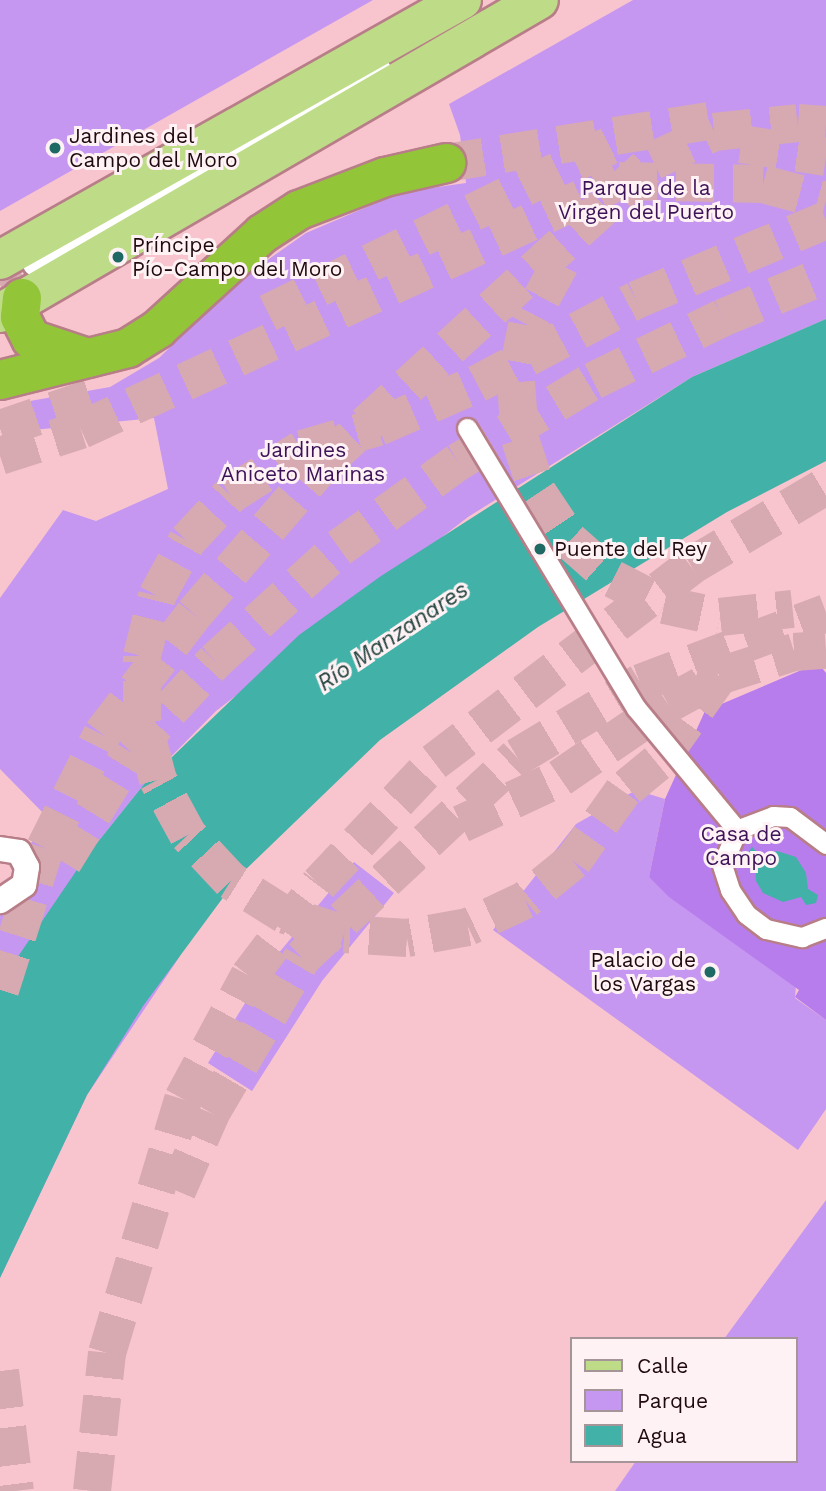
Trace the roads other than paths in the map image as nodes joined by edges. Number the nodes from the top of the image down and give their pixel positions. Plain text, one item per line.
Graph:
1 (462, 0) edge
2 (506, 0) edge
3 (539, 0) edge
4 (446, 163) tunnel mouth
5 (19, 278) edge
6 (93, 359) junction
7 (0, 380) edge
8 (467, 428) dead end
9 (737, 830) junction
10 (826, 844) edge
11 (0, 849) edge
12 (0, 901) edge
13 (826, 929) edge

1 - 5 main road
2 - 5 street
3 - 5 main road
4 - 6 highway
5 - 6 highway
6 - 7 highway
8 - 9 street
9 - 10 street
9 - 13 street
11 - 12 street

